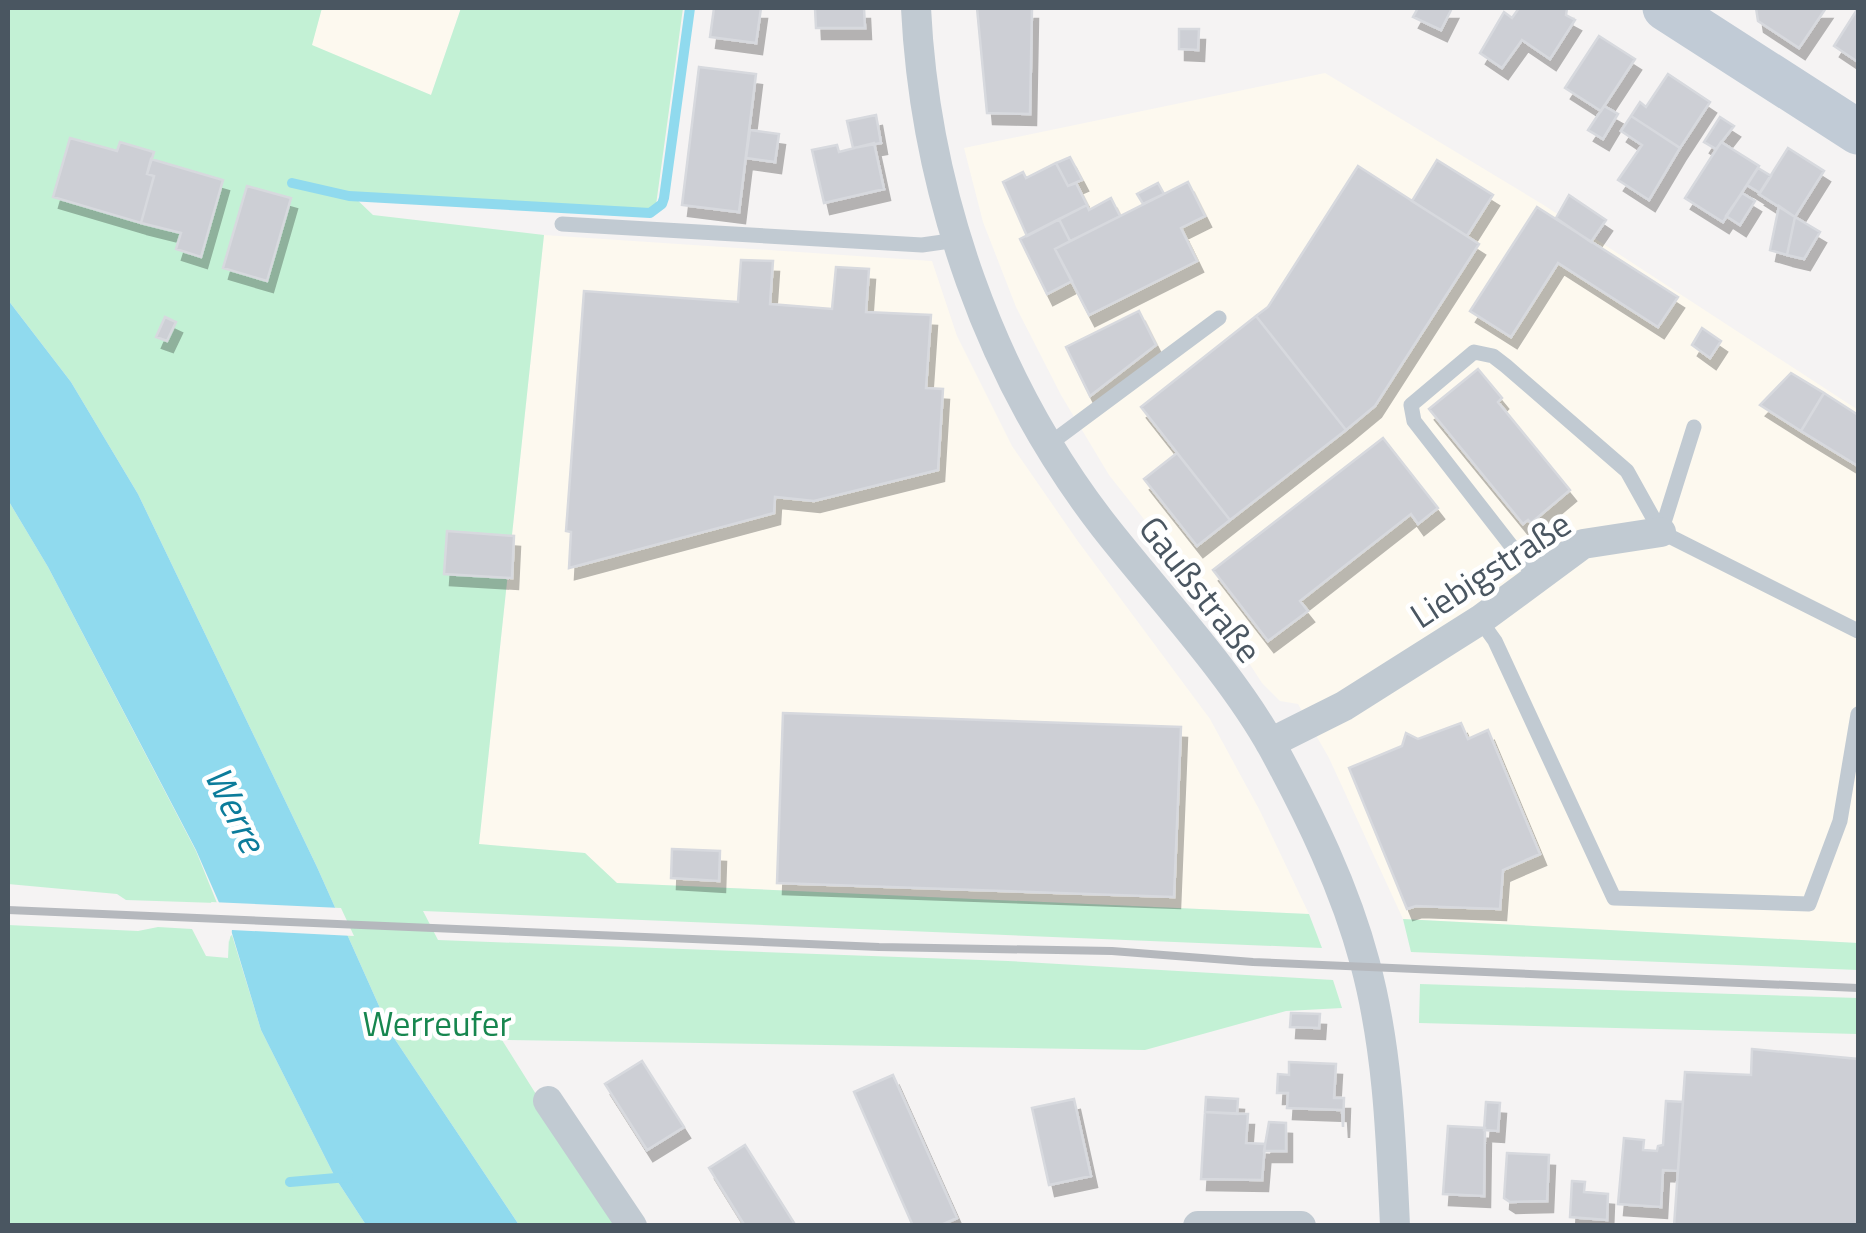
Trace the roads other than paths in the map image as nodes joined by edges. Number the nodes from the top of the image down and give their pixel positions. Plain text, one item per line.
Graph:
1 (916, 8) edge
2 (1665, 8) edge
3 (1712, 20) edge
4 (1858, 132) edge
5 (562, 224) dead end
6 (957, 240) junction
7 (1219, 318) dead end
8 (1694, 427) dead end
9 (1048, 445) junction
10 (1661, 532) junction
11 (1537, 578) junction
12 (1480, 620) junction
13 (1858, 631) edge
14 (1858, 714) edge
15 (1270, 743) junction
16 (548, 1100) dead end
17 (632, 1226) edge
18 (1198, 1226) edge
19 (1301, 1226) edge
20 (1396, 1226) edge

1 - 6 street, Gaußstraße
2 - 3 street
3 - 4 street
5 - 6 lane
6 - 9 street, Gaußstraße
7 - 9 lane
8 - 10 lane
9 - 15 street, Gaußstraße
10 - 11 street, Liebigstraße
10 - 11 lane
10 - 13 lane
11 - 12 street, Liebigstraße
12 - 14 lane
12 - 15 street, Liebigstraße
15 - 20 street, Gaußstraße
16 - 17 street
18 - 19 street

